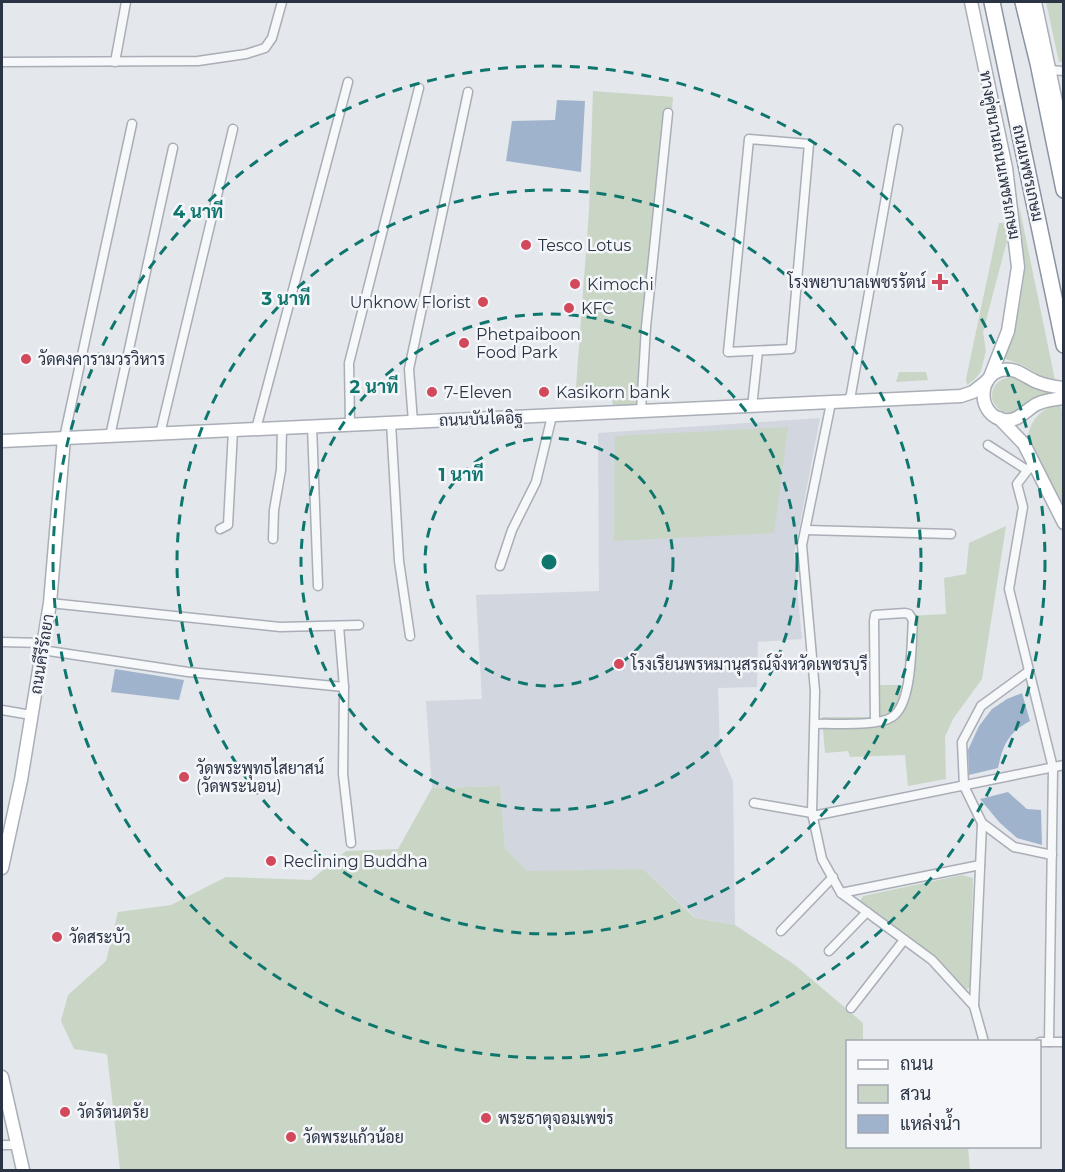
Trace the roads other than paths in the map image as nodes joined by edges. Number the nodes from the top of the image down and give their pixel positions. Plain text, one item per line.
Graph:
1 (126, 2) edge
2 (282, 2) edge
3 (971, 2) edge
4 (992, 2) edge
5 (1023, 2) edge
6 (1035, 2) edge
7 (2, 62) edge
8 (115, 62) junction
9 (1049, 70) junction
10 (1064, 71) edge
11 (348, 82) dead end
12 (419, 88) dead end
13 (468, 92) dead end
14 (1060, 109) edge
15 (668, 113) dead end
16 (132, 124) dead end
17 (233, 129) dead end
18 (898, 129) dead end
19 (1064, 140) edge
20 (173, 148) dead end
21 (1064, 190) edge
22 (1064, 345) edge
23 (758, 351) junction
24 (989, 379) junction
25 (1064, 388) edge
26 (961, 396) junction
27 (1064, 398) edge
28 (848, 402) junction
29 (831, 403) junction
30 (752, 406) junction
31 (987, 410) junction
32 (641, 411) junction
33 (552, 416) junction
34 (999, 418) junction
35 (413, 422) junction
36 (391, 423) junction
37 (350, 425) junction
38 (312, 426) junction
39 (282, 428) junction
40 (256, 429) junction
41 (233, 430) junction
42 (160, 434) junction
43 (110, 436) junction
44 (64, 438) junction
45 (2, 441) edge
46 (988, 446) dead end
47 (1030, 467) junction
48 (1064, 523) edge
49 (220, 529) dead end
50 (806, 530) junction
51 (951, 534) dead end
52 (273, 538) dead end
53 (500, 566) dead end
54 (318, 586) dead end
55 (50, 603) junction
56 (359, 625) dead end
57 (339, 626) junction
58 (410, 636) dead end
59 (2, 642) edge
60 (43, 647) junction
61 (1029, 671) junction
62 (344, 687) junction
63 (2, 710) edge
64 (32, 715) junction
65 (875, 722) junction
66 (815, 724) junction
67 (1064, 765) edge
68 (1053, 768) junction
69 (964, 786) junction
70 (754, 803) dead end
71 (812, 815) junction
72 (982, 823) junction
73 (351, 843) dead end
74 (1052, 855) junction
75 (980, 864) junction
76 (2, 868) edge
77 (833, 877) junction
78 (841, 893) junction
79 (867, 912) junction
80 (781, 931) dead end
81 (904, 940) junction
82 (829, 951) dead end
83 (974, 1006) junction
84 (851, 1008) dead end
85 (984, 1040) edge
86 (1044, 1042) edge
87 (1064, 1042) edge
88 (2, 1077) edge
89 (2, 1145) edge
90 (17, 1145) junction
91 (23, 1170) edge

1 - 8 street
2 - 8 street
3 - 24 main road, ทางคู่ขนานถนนเพชรเกษม
4 - 22 highway, ถนนเพชรเกษม
5 - 21 highway, ถนนเพชรเกษม
6 - 9 main road
7 - 8 street
9 - 10 street
9 - 14 main road
11 - 40 street
12 - 37 street
13 - 35 street
14 - 19 main road
15 - 32 street
16 - 44 street
17 - 42 street
18 - 28 street
20 - 43 street
23 - 23 street
23 - 30 street
24 - 25 main road
24 - 26 main road, ถนนบันไดอิฐ
24 - 31 main road
26 - 28 main road, ถนนบันไดอิฐ
26 - 31 main road
27 - 34 main road
28 - 29 main road, ถนนบันไดอิฐ
29 - 30 main road, ถนนบันไดอิฐ
29 - 50 street
30 - 32 main road, ถนนบันไดอิฐ
31 - 34 main road
32 - 33 main road, ถนนบันไดอิฐ
33 - 35 main road, ถนนบันไดอิฐ
33 - 53 street
34 - 47 main road
35 - 36 main road, ถนนบันไดอิฐ
36 - 37 main road, ถนนบันไดอิฐ
36 - 58 street
37 - 38 main road, ถนนบันไดอิฐ
38 - 39 main road, ถนนบันไดอิฐ
38 - 54 street
39 - 40 main road, ถนนบันไดอิฐ
39 - 52 street
40 - 41 main road, ถนนบันไดอิฐ
41 - 42 main road, ถนนบันไดอิฐ
41 - 49 street
42 - 43 main road, ถนนบันไดอิฐ
43 - 44 main road, ถนนบันไดอิฐ
44 - 45 main road, ถนนบันไดอิฐ
44 - 55 main road, ถนนคีรีรัถยา
46 - 47 street
47 - 48 main road
47 - 61 street
50 - 51 street
50 - 66 street
55 - 57 street
55 - 60 main road, ถนนคีรีรัถยา
56 - 57 street
57 - 62 street
59 - 60 street
60 - 62 street
60 - 64 main road, ถนนคีรีรัถยา
61 - 68 street
61 - 69 street
62 - 73 street
63 - 64 street
64 - 76 main road, ถนนคีรีรัถยา
65 - 65 street
65 - 66 street
66 - 71 street
67 - 68 street
68 - 69 street
68 - 74 street
69 - 71 street
69 - 72 street
70 - 71 street
71 - 77 street
72 - 74 street
72 - 75 street
74 - 86 street
75 - 78 street
75 - 83 street
77 - 78 street
77 - 80 street
78 - 79 street
79 - 81 street
79 - 82 street
81 - 83 street
81 - 84 street
83 - 85 street
86 - 87 street
88 - 90 main road
89 - 90 street
90 - 91 main road

